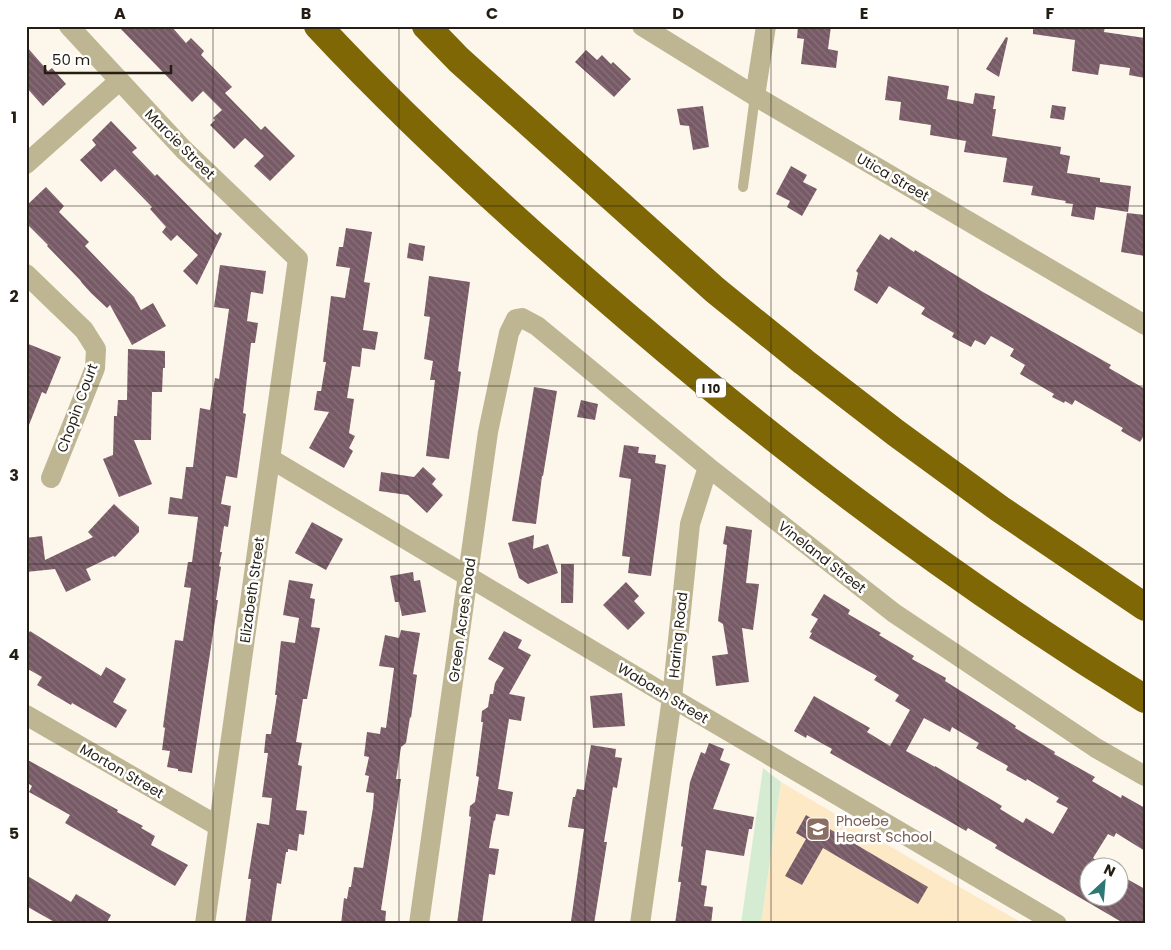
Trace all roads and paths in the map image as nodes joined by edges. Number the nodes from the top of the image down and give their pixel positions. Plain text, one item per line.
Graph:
1 (69, 26) edge
2 (318, 26) edge
3 (426, 26) edge
4 (642, 26) edge
5 (766, 26) edge
6 (119, 81) junction
7 (755, 96) junction
8 (26, 164) edge
9 (743, 186) dead end
10 (296, 257) joint
11 (26, 274) edge
12 (516, 319) joint
13 (1145, 325) edge
14 (271, 459) junction
15 (708, 467) junction
16 (51, 478) dead end
17 (468, 578) junction
18 (1145, 608) edge
19 (672, 698) junction
20 (1145, 699) edge
21 (26, 716) edge
22 (1145, 776) edge
23 (218, 826) junction
24 (204, 924) edge
25 (419, 924) edge
26 (640, 924) edge
27 (1057, 924) edge

1 - 6 street, Marcie Street
2 - 20 highway, I 10
3 - 18 highway
4 - 7 street, Utica Street
5 - 7 street
6 - 8 street
6 - 10 street, Marcie Street
7 - 9 lane
7 - 13 street, Utica Street
10 - 14 street, Elizabeth Street
11 - 16 street, Chopin Court
12 - 15 street, Vineland Street
12 - 17 street, Green Acres Road
14 - 17 street, Wabash Street
14 - 23 street, Elizabeth Street
15 - 19 street, Haring Road
15 - 22 street, Vineland Street
17 - 19 street, Wabash Street
17 - 25 street, Green Acres Road
19 - 26 street, Haring Road
19 - 27 street, Wabash Street
21 - 23 street, Morton Street
23 - 24 street, Elizabeth Street

